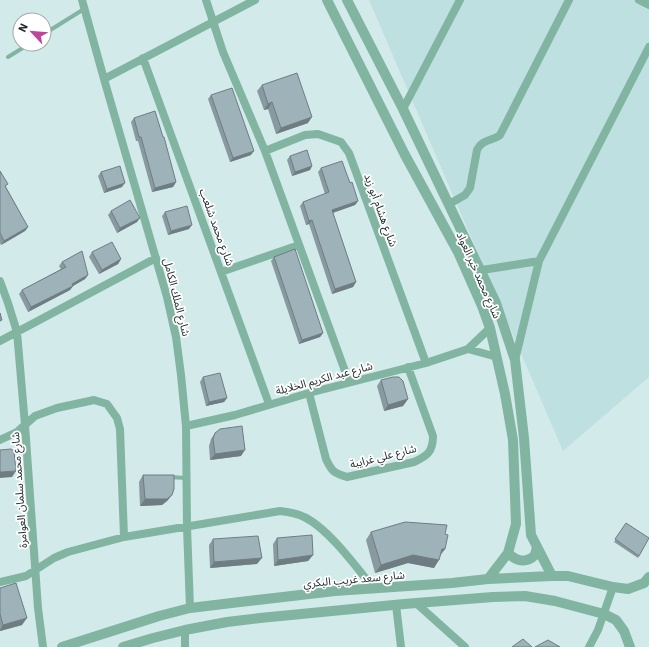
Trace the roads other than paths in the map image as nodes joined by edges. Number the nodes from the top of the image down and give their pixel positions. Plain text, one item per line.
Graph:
1 (82, 0) edge
2 (206, 0) edge
3 (255, 0) edge
4 (328, 0) edge
5 (347, 0) edge
6 (460, 0) edge
7 (569, 0) edge
8 (639, 0) edge
9 (649, 4) edge
10 (85, 9) junction
11 (213, 21) junction
12 (52, 29) edge
13 (649, 47) edge
14 (16, 52) edge
15 (8, 57) dead end
16 (143, 58) junction
17 (104, 79) junction
18 (403, 109) junction
19 (265, 151) junction
20 (449, 204) junction
21 (300, 245) junction
22 (156, 258) junction
23 (539, 261) junction
24 (482, 270) junction
25 (221, 272) junction
26 (0, 281) edge
27 (490, 328) junction
28 (17, 332) junction
29 (0, 341) edge
30 (468, 349) junction
31 (497, 357) junction
32 (515, 360) junction
33 (426, 363) junction
34 (408, 367) junction
35 (349, 382) junction
36 (309, 393) junction
37 (269, 404) junction
38 (25, 425) junction
39 (186, 426) junction
40 (0, 440) edge
41 (166, 477) edge
42 (186, 478) junction
43 (187, 527) junction
44 (124, 537) junction
45 (537, 547) junction
46 (508, 553) junction
47 (35, 570) junction
48 (552, 576) junction
49 (649, 576) edge
50 (488, 579) junction
51 (0, 582) edge
52 (613, 587) junction
53 (374, 589) junction
54 (416, 603) junction
55 (396, 604) junction
56 (190, 608) junction
57 (604, 614) junction
58 (185, 630) junction
59 (43, 647) edge
60 (62, 647) edge
61 (123, 647) edge
62 (185, 647) edge
63 (401, 647) edge
64 (465, 647) edge
65 (589, 647) edge
66 (630, 647) edge

1 - 10 street, شارع الملك الكامل
2 - 11 street
3 - 11 street
4 - 27 street, شارع محمد خير العواد
5 - 18 street, شارع محمد خير العواد
6 - 18 street
7 - 20 street
8 - 9 street
10 - 12 lane
10 - 17 street, شارع الملك الكامل
11 - 16 street
11 - 19 street
13 - 23 street
14 - 15 lane
16 - 17 street
16 - 25 street, شارع محمد شلعب
17 - 22 street, شارع الملك الكامل
18 - 20 street, شارع محمد خير العواد
19 - 21 street
19 - 33 street, شارع هشام أبو زيد
20 - 24 street, شارع محمد خير العواد
21 - 25 street
21 - 35 street
22 - 28 street
22 - 39 street, شارع الملك الكامل
23 - 24 street
23 - 32 street
24 - 32 street, شارع محمد خير العواد
25 - 37 street, شارع محمد شلعب
26 - 28 street, شارع محمد سلمان العوامرة
27 - 30 street, شارع عبد الكريم الخلايلة
27 - 31 street, شارع محمد خير العواد
28 - 29 street
28 - 38 street, شارع محمد سلمان العوامرة
30 - 31 street
30 - 33 street, شارع عبد الكريم الخلايلة
31 - 46 street, شارع محمد خير العواد
32 - 45 street, شارع محمد خير العواد
33 - 34 street, شارع عبد الكريم الخلايلة
34 - 35 street, شارع عبد الكريم الخلايلة
34 - 36 street, شارع علي غرايبة
35 - 36 street, شارع عبد الكريم الخلايلة
36 - 37 street, شارع عبد الكريم الخلايلة
37 - 39 street, شارع عبد الكريم الخلايلة
38 - 40 street
38 - 44 street
38 - 47 street, شارع محمد سلمان العوامرة
39 - 42 street, شارع الملك الكامل
41 - 42 lane
42 - 43 street, شارع الملك الكامل
43 - 44 street
43 - 53 street
43 - 56 street, شارع الملك الكامل
44 - 47 street
45 - 46 street
45 - 48 street, شارع محمد خير العواد
46 - 50 street, شارع محمد خير العواد
47 - 51 street
47 - 59 street, شارع محمد سلمان العوامرة
48 - 50 street, شارع سعد غريب البكري
48 - 52 street, شارع سعد غريب البكري
49 - 52 street, شارع سعد غريب البكري
50 - 53 street, شارع سعد غريب البكري
52 - 57 street
53 - 56 street, شارع سعد غريب البكري
54 - 55 street
54 - 57 street
54 - 64 street
55 - 58 street
55 - 63 street
56 - 60 street, شارع سعد غريب البكري
57 - 65 street
57 - 66 street
58 - 61 street
58 - 62 street

